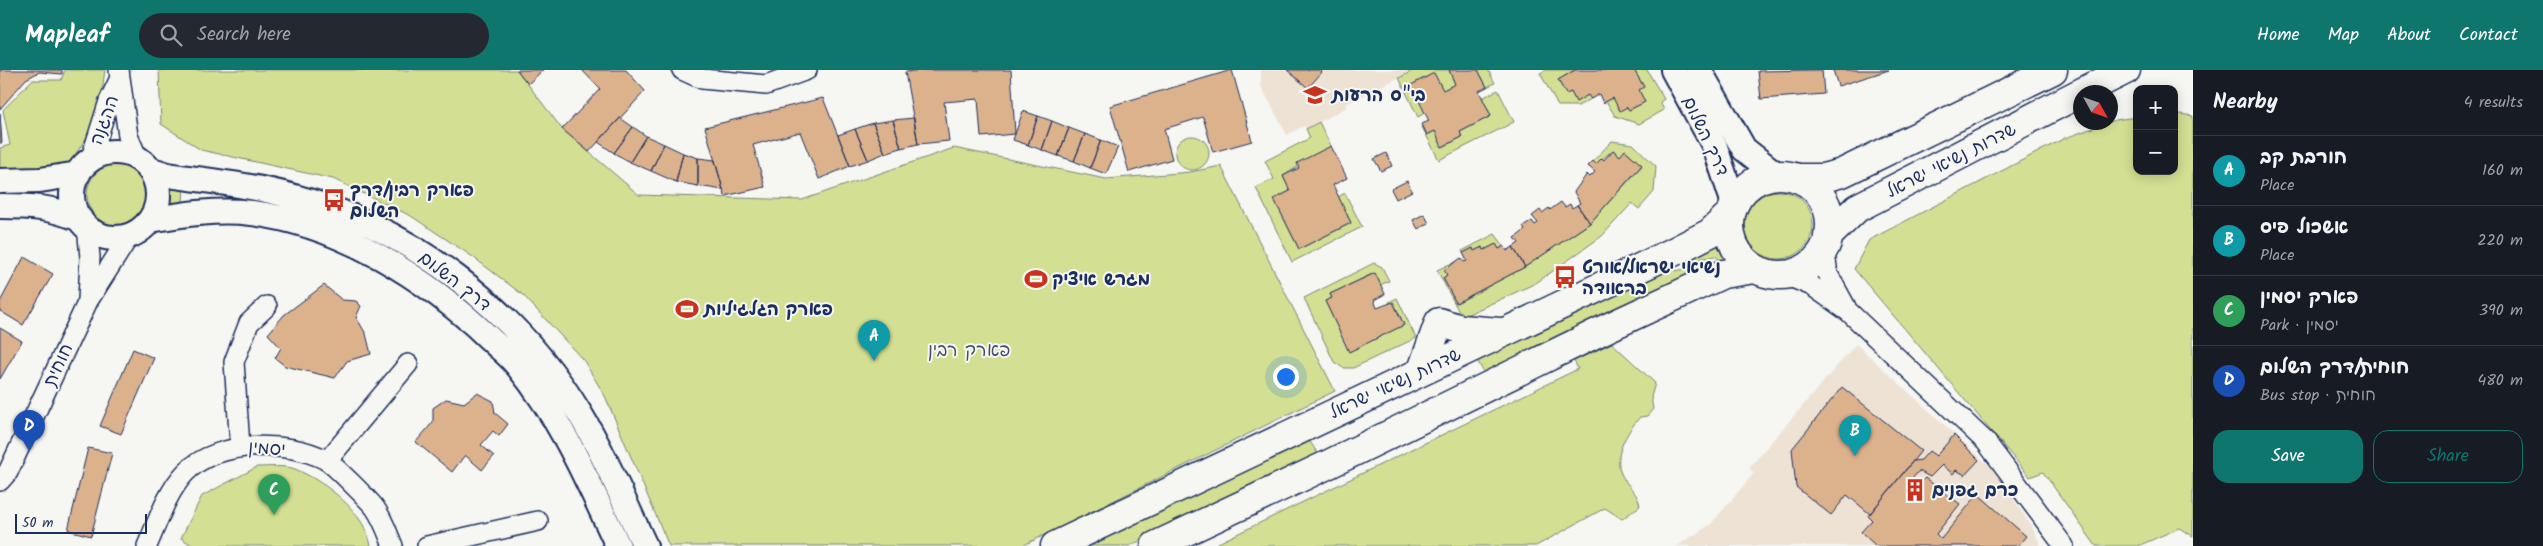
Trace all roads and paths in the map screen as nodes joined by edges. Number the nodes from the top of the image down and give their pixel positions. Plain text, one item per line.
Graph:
1 (682, 70) edge
2 (807, 70) edge
3 (1673, 70) edge
4 (1699, 70) edge
5 (2053, 70) edge
6 (2126, 70) edge
7 (119, 75) edge
8 (2097, 85) edge
9 (2073, 97) edge
10 (144, 164) junction
11 (84, 167) junction
12 (1788, 177) junction
13 (0, 181) edge
14 (0, 206) edge
15 (1733, 209) junction
16 (150, 220) junction
17 (83, 223) junction
18 (130, 235) junction
19 (1826, 242) junction
20 (1755, 268) junction
21 (1785, 275) junction
22 (88, 301) junction
23 (267, 306) dead end
24 (1849, 312) junction
25 (1504, 332) junction
26 (408, 364) dead end
27 (1422, 370) junction
28 (240, 446) junction
29 (327, 461) junction
30 (0, 481) edge
31 (538, 521) dead end
32 (147, 546) edge
33 (393, 546) edge
34 (427, 546) edge
35 (618, 546) edge
36 (646, 546) edge
37 (1055, 546) edge
38 (1155, 546) edge
39 (2064, 546) edge

1 - 2 street
3 - 15 street, דרך השלום
4 - 12 street, דרך השלום
5 - 12 main road, שדרות נשיאי ישראל
6 - 8 main road, שדרות נשיאי ישראל
7 - 10 street, ההגנה
7 - 11 street, ההגנה
9 - 19 main road, שדרות נשיאי ישראל
10 - 11 street
10 - 16 street
10 - 36 street, דרך השלום
11 - 13 street
11 - 17 street
12 - 15 main road
12 - 19 main road
14 - 17 street
15 - 20 main road
15 - 25 main road, שדרות נשיאי ישראל
16 - 18 street
16 - 35 street, דרך השלום
17 - 18 street
17 - 22 street, חוחית
18 - 22 street, חוחית
19 - 21 main road
19 - 24 street
20 - 21 main road
20 - 38 main road
21 - 24 street
22 - 30 street, חוחית
23 - 28 street
24 - 39 street
25 - 27 main road, שדרות נשיאי ישראל
25 - 27 main road
26 - 29 street
27 - 37 main road, שדרות נשיאי ישראל
28 - 29 street, יסמין
28 - 32 street, יסמין
29 - 33 street, יסמין
31 - 34 street

